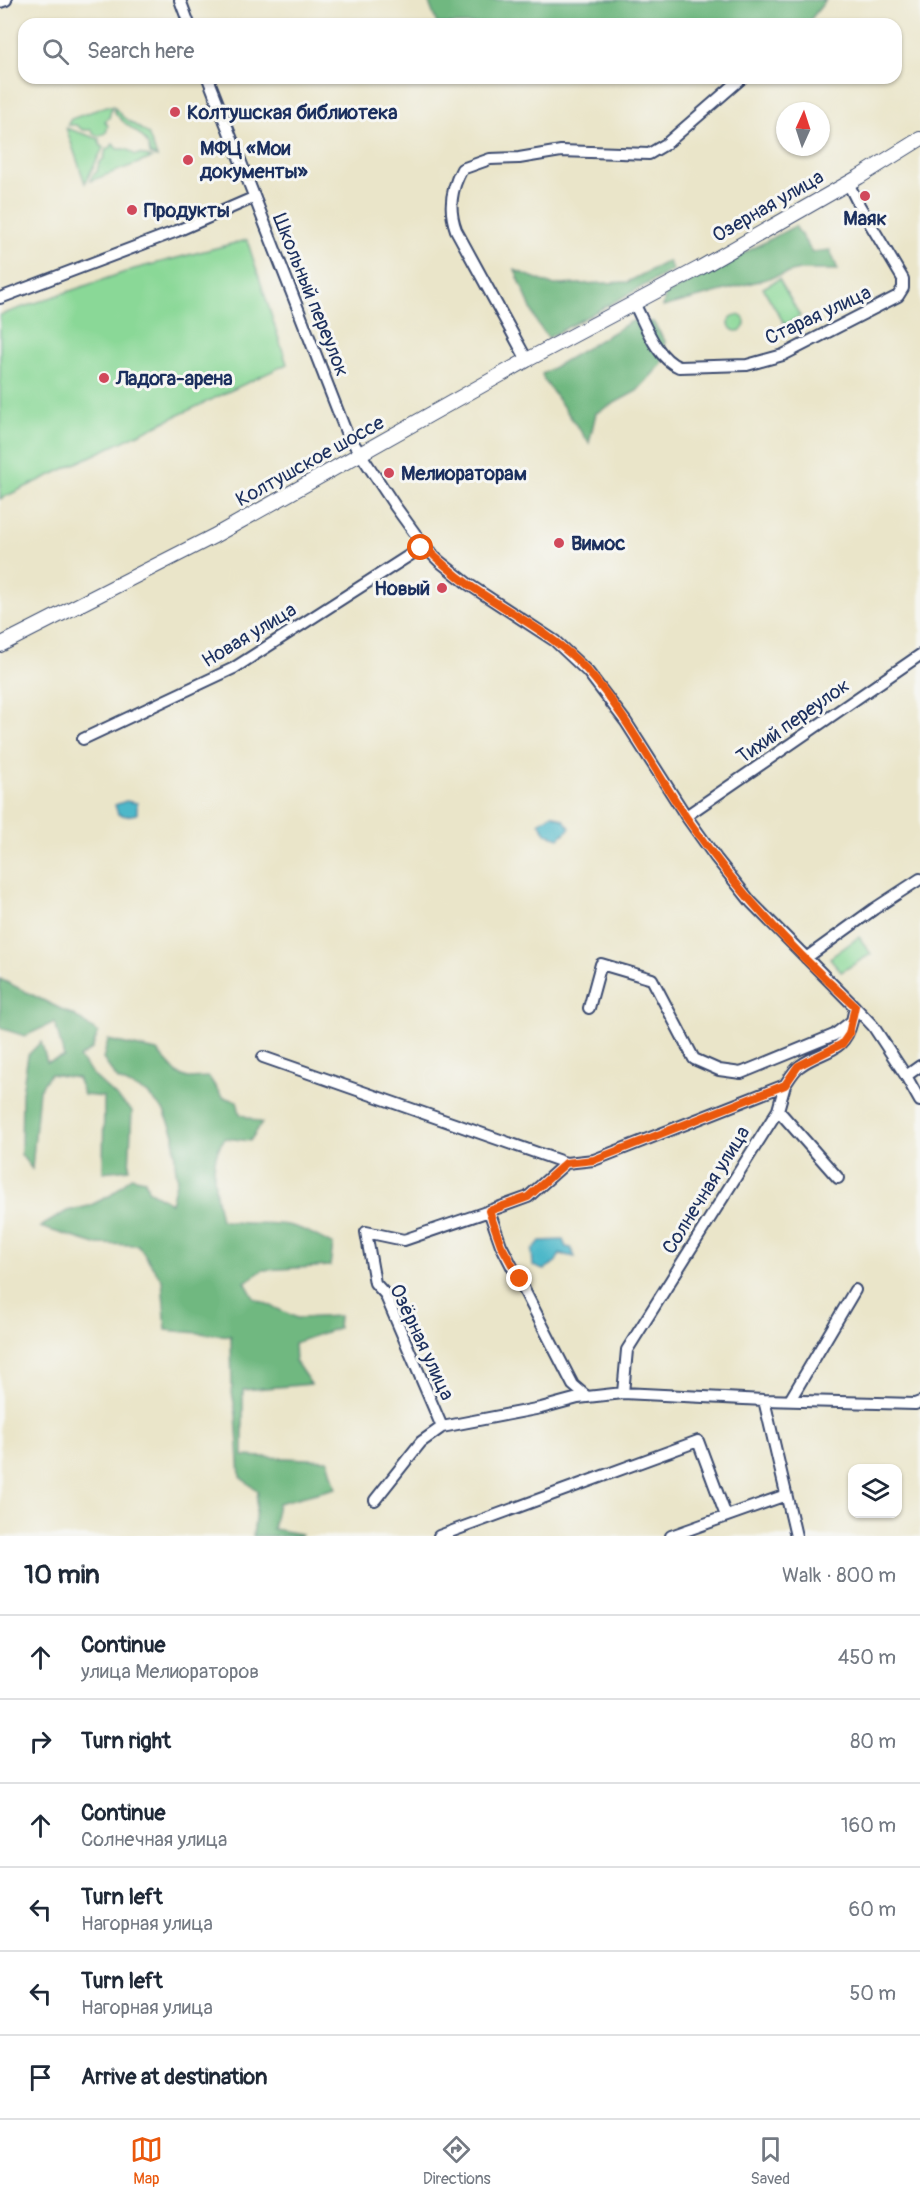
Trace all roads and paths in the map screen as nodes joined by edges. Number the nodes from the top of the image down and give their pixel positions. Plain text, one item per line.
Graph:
1 (6, 0) edge
2 (180, 0) edge
3 (0, 2) edge
4 (187, 18) edge
5 (210, 84) edge
6 (735, 84) edge
7 (920, 139) edge
8 (848, 183) junction
9 (254, 198) junction
10 (0, 298) edge
11 (634, 303) junction
12 (527, 360) junction
13 (360, 454) junction
14 (424, 546) junction
15 (0, 645) edge
16 (920, 655) edge
17 (83, 739) dead end
18 (686, 816) junction
19 (920, 879) edge
20 (806, 958) junction
21 (855, 1006) junction
22 (590, 1008) dead end
23 (852, 1021) junction
24 (263, 1057) dead end
25 (920, 1066) edge
26 (906, 1076) junction
27 (785, 1085) junction
28 (920, 1101) edge
29 (778, 1110) junction
30 (566, 1163) junction
31 (838, 1178) dead end
32 (489, 1211) junction
33 (855, 1290) dead end
34 (623, 1393) junction
35 (587, 1397) junction
36 (764, 1400) junction
37 (790, 1400) junction
38 (920, 1402) edge
39 (442, 1427) junction
40 (786, 1495) junction
41 (375, 1500) dead end
42 (726, 1516) junction
43 (439, 1536) edge
44 (671, 1536) edge
45 (796, 1536) edge

1 - 3 street
2 - 4 street
5 - 9 street, Школьный переулок
6 - 12 street
7 - 8 main road, Озерная улица
8 - 11 main road, Озерная улица
8 - 11 street, Старая улица
9 - 10 street
9 - 13 street, Школьный переулок
11 - 12 main road, Колтушское шоссе
12 - 13 main road, Колтушское шоссе
13 - 14 street, Школьный переулок
13 - 15 main road, Колтушское шоссе
14 - 17 street, Новая улица
14 - 18 street, Школьный переулок
16 - 18 street, Тихий переулок
18 - 20 street, Школьный переулок
19 - 20 street
20 - 21 street, Школьный переулок
21 - 23 street
21 - 26 street, Школьный переулок
22 - 23 street
23 - 27 street
24 - 30 street
25 - 26 street
26 - 28 street, Школьный переулок
27 - 29 street, Солнечная улица
27 - 30 street, Солнечная улица
29 - 31 street
29 - 34 street, Солнечная улица
30 - 32 street
32 - 35 street
32 - 39 street, Озёрная улица
33 - 37 street
34 - 35 street, Озёрная улица
34 - 36 street, Озёрная улица
35 - 39 street, Озёрная улица
36 - 37 street, Озёрная улица
36 - 40 street
37 - 38 street, Озёрная улица
39 - 41 street
40 - 42 street
40 - 45 street
42 - 43 street
42 - 44 street

